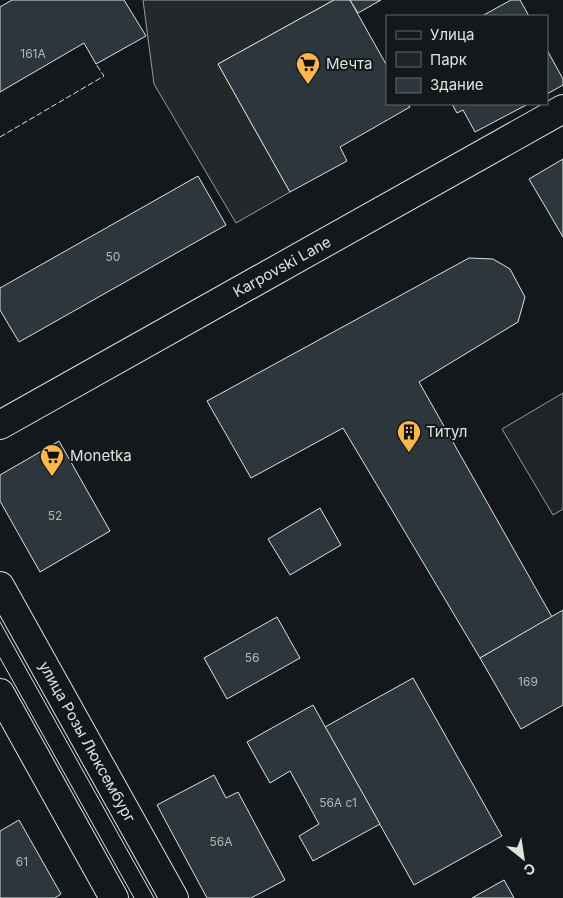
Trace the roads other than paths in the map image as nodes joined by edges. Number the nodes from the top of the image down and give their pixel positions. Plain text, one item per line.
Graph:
1 (563, 109) edge
2 (0, 425) edge
3 (0, 586) edge
4 (0, 693) edge
5 (114, 898) edge
6 (174, 898) edge

1 - 2 street, Karpovski Lane
3 - 6 street, улица Розы Люксембург
4 - 5 street

